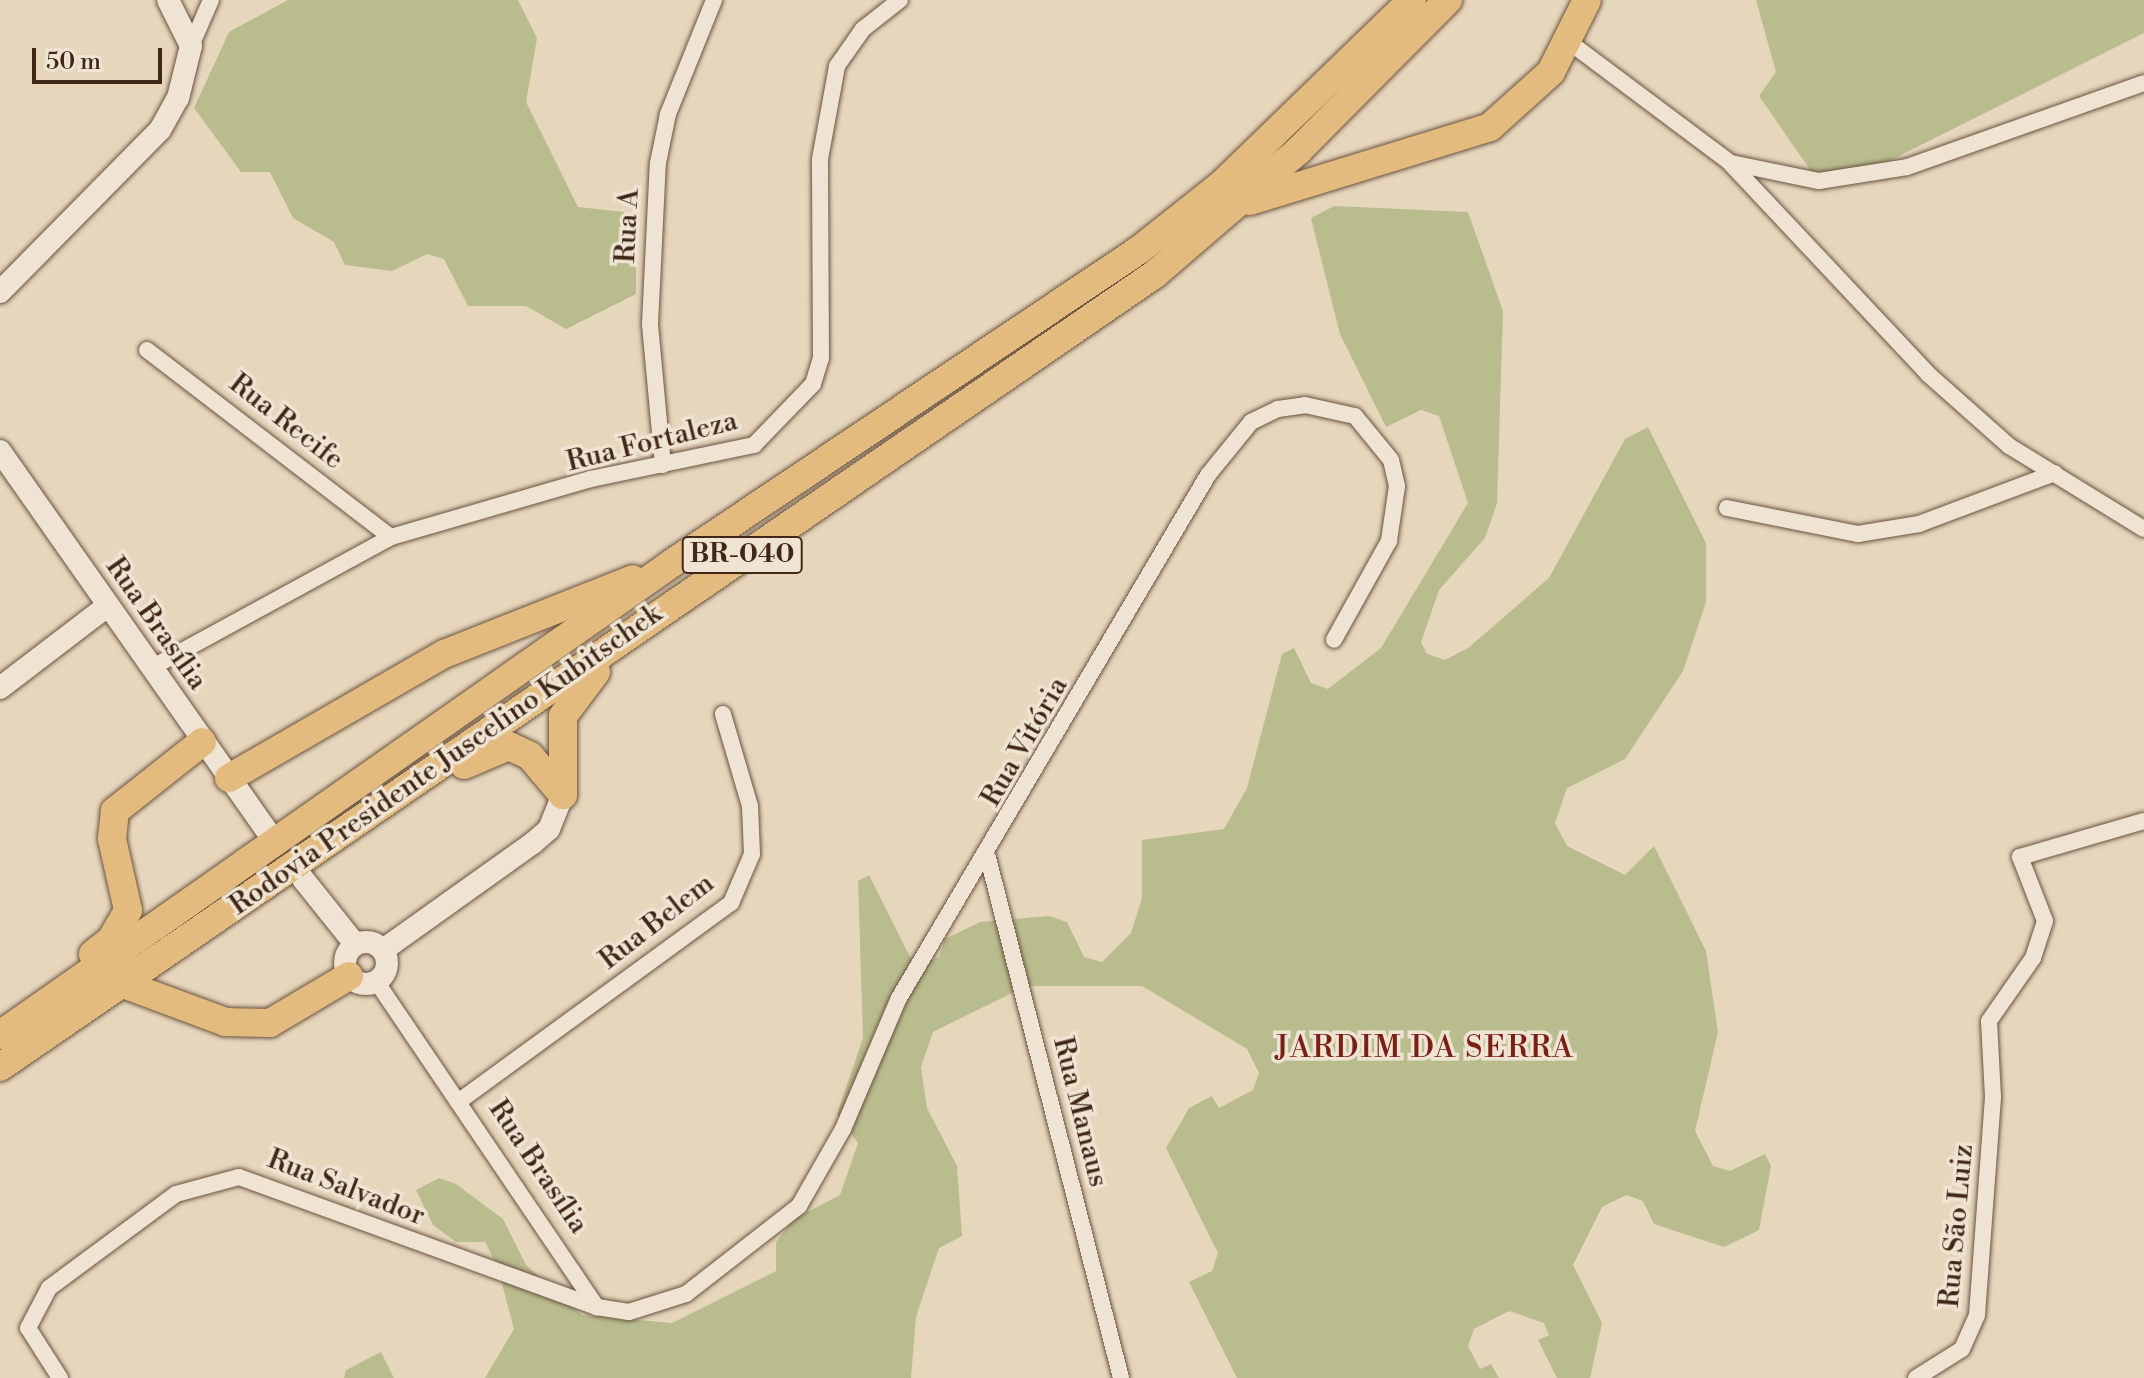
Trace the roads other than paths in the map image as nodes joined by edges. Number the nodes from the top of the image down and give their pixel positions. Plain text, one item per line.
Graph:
1 (168, 0) edge
2 (211, 0) edge
3 (714, 0) edge
4 (900, 0) edge
5 (1412, 0) edge
6 (1448, 0) edge
7 (1587, 0) edge
8 (1569, 42) junction
9 (191, 46) junction
10 (2144, 83) edge
11 (1731, 163) junction
12 (1238, 205) junction
13 (0, 292) edge
14 (147, 350) dead end
15 (0, 451) edge
16 (663, 465) junction
17 (2055, 473) junction
18 (1727, 508) dead end
19 (2144, 529) edge
20 (391, 537) junction
21 (671, 564) junction
22 (695, 587) junction
23 (106, 607) junction
24 (1334, 640) dead end
25 (151, 668) junction
26 (0, 688) edge
27 (723, 714) dead end
28 (202, 742) junction
29 (229, 778) junction
30 (563, 795) junction
31 (2144, 821) edge
32 (266, 830) dead end
33 (314, 853) junction
34 (988, 858) junction
35 (303, 879) dead end
36 (355, 944) junction
37 (383, 950) junction
38 (362, 979) junction
39 (123, 984) junction
40 (44, 1005) junction
41 (0, 1035) edge
42 (0, 1067) edge
43 (458, 1102) junction
44 (597, 1307) junction
45 (60, 1378) edge
46 (1121, 1378) edge
47 (1916, 1378) edge

1 - 9 street
2 - 9 street
3 - 16 street, Rua A
4 - 16 street, Rua Fortaleza
5 - 21 highway, Rodovia Presidente Juscelino Kubitschek / BR-040
6 - 12 highway, Rodovia Presidente Juscelino Kubitschek / BR-040
7 - 8 highway
8 - 11 street
8 - 12 highway
9 - 13 street
10 - 11 street
11 - 17 street
12 - 22 highway, Rodovia Presidente Juscelino Kubitschek / BR-040
14 - 20 street, Rua Recife
15 - 23 street, Rua Brasília
16 - 20 street, Rua Fortaleza
17 - 18 street
17 - 19 street
20 - 25 street, Rua Fortaleza
21 - 29 highway
21 - 40 highway, Rodovia Presidente Juscelino Kubitschek / BR-040
22 - 30 highway
22 - 33 highway, Rodovia Presidente Juscelino Kubitschek / BR-040
23 - 25 street, Rua Brasília
23 - 26 street
24 - 34 street, Rua Vitória
25 - 28 street, Rua Brasília
27 - 43 street, Rua Belem
28 - 29 street, Rua Brasília
28 - 40 highway
29 - 32 street, Rua Brasília
30 - 33 highway
30 - 37 street
31 - 47 street, Rua São Luiz
33 - 39 highway, Rodovia Presidente Juscelino Kubitschek / BR-040
34 - 44 street, Rua Vitória
34 - 46 street, Rua Manaus
35 - 36 street
36 - 37 street
36 - 38 street
37 - 38 street
38 - 39 highway
38 - 43 street, Rua Brasília
39 - 42 highway, Rodovia Presidente Juscelino Kubitschek / BR-040
40 - 41 highway, Rodovia Presidente Juscelino Kubitschek / BR-040
43 - 44 street, Rua Brasília
44 - 45 street, Rua Salvador

